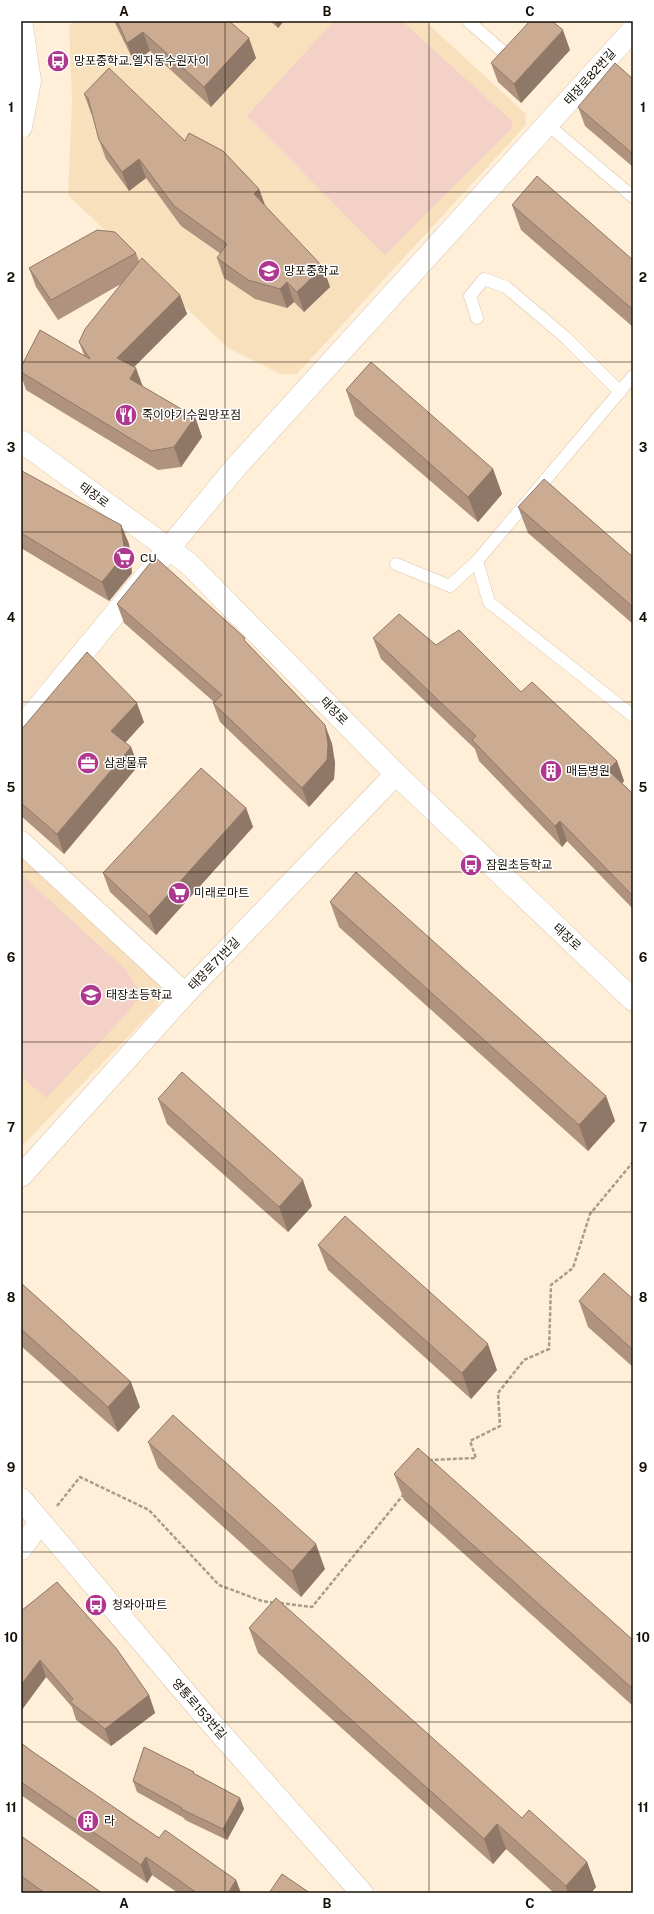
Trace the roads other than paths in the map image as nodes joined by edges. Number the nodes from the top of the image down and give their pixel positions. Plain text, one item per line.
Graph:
1 (22, 21) edge
2 (468, 21) edge
3 (633, 30) edge
4 (509, 57) edge
5 (547, 124) junction
6 (21, 127) edge
7 (633, 197) edge
8 (477, 318) dead end
9 (632, 379) edge
10 (620, 392) junction
11 (21, 441) edge
12 (168, 550) junction
13 (477, 561) junction
14 (396, 564) dead end
15 (633, 716) edge
16 (21, 728) edge
17 (396, 774) junction
18 (21, 842) edge
19 (185, 994) junction
20 (633, 1000) edge
21 (21, 1176) edge
22 (21, 1499) edge
23 (48, 1514) junction
24 (21, 1549) edge
25 (362, 1893) edge

1 - 6 street
2 - 4 lane
3 - 5 street, 태장로82번길
5 - 7 lane
5 - 12 street, 태장로82번길
8 - 10 lane
9 - 10 lane
10 - 13 lane
11 - 12 street, 태장로
12 - 16 street, 태장로82번길
12 - 17 street, 태장로
13 - 14 lane
13 - 15 lane
17 - 19 street, 태장로71번길
17 - 20 street, 태장로
18 - 19 street
19 - 21 street, 태장로71번길
22 - 23 street, 영통로153번길
23 - 24 street
23 - 25 street, 영통로153번길

